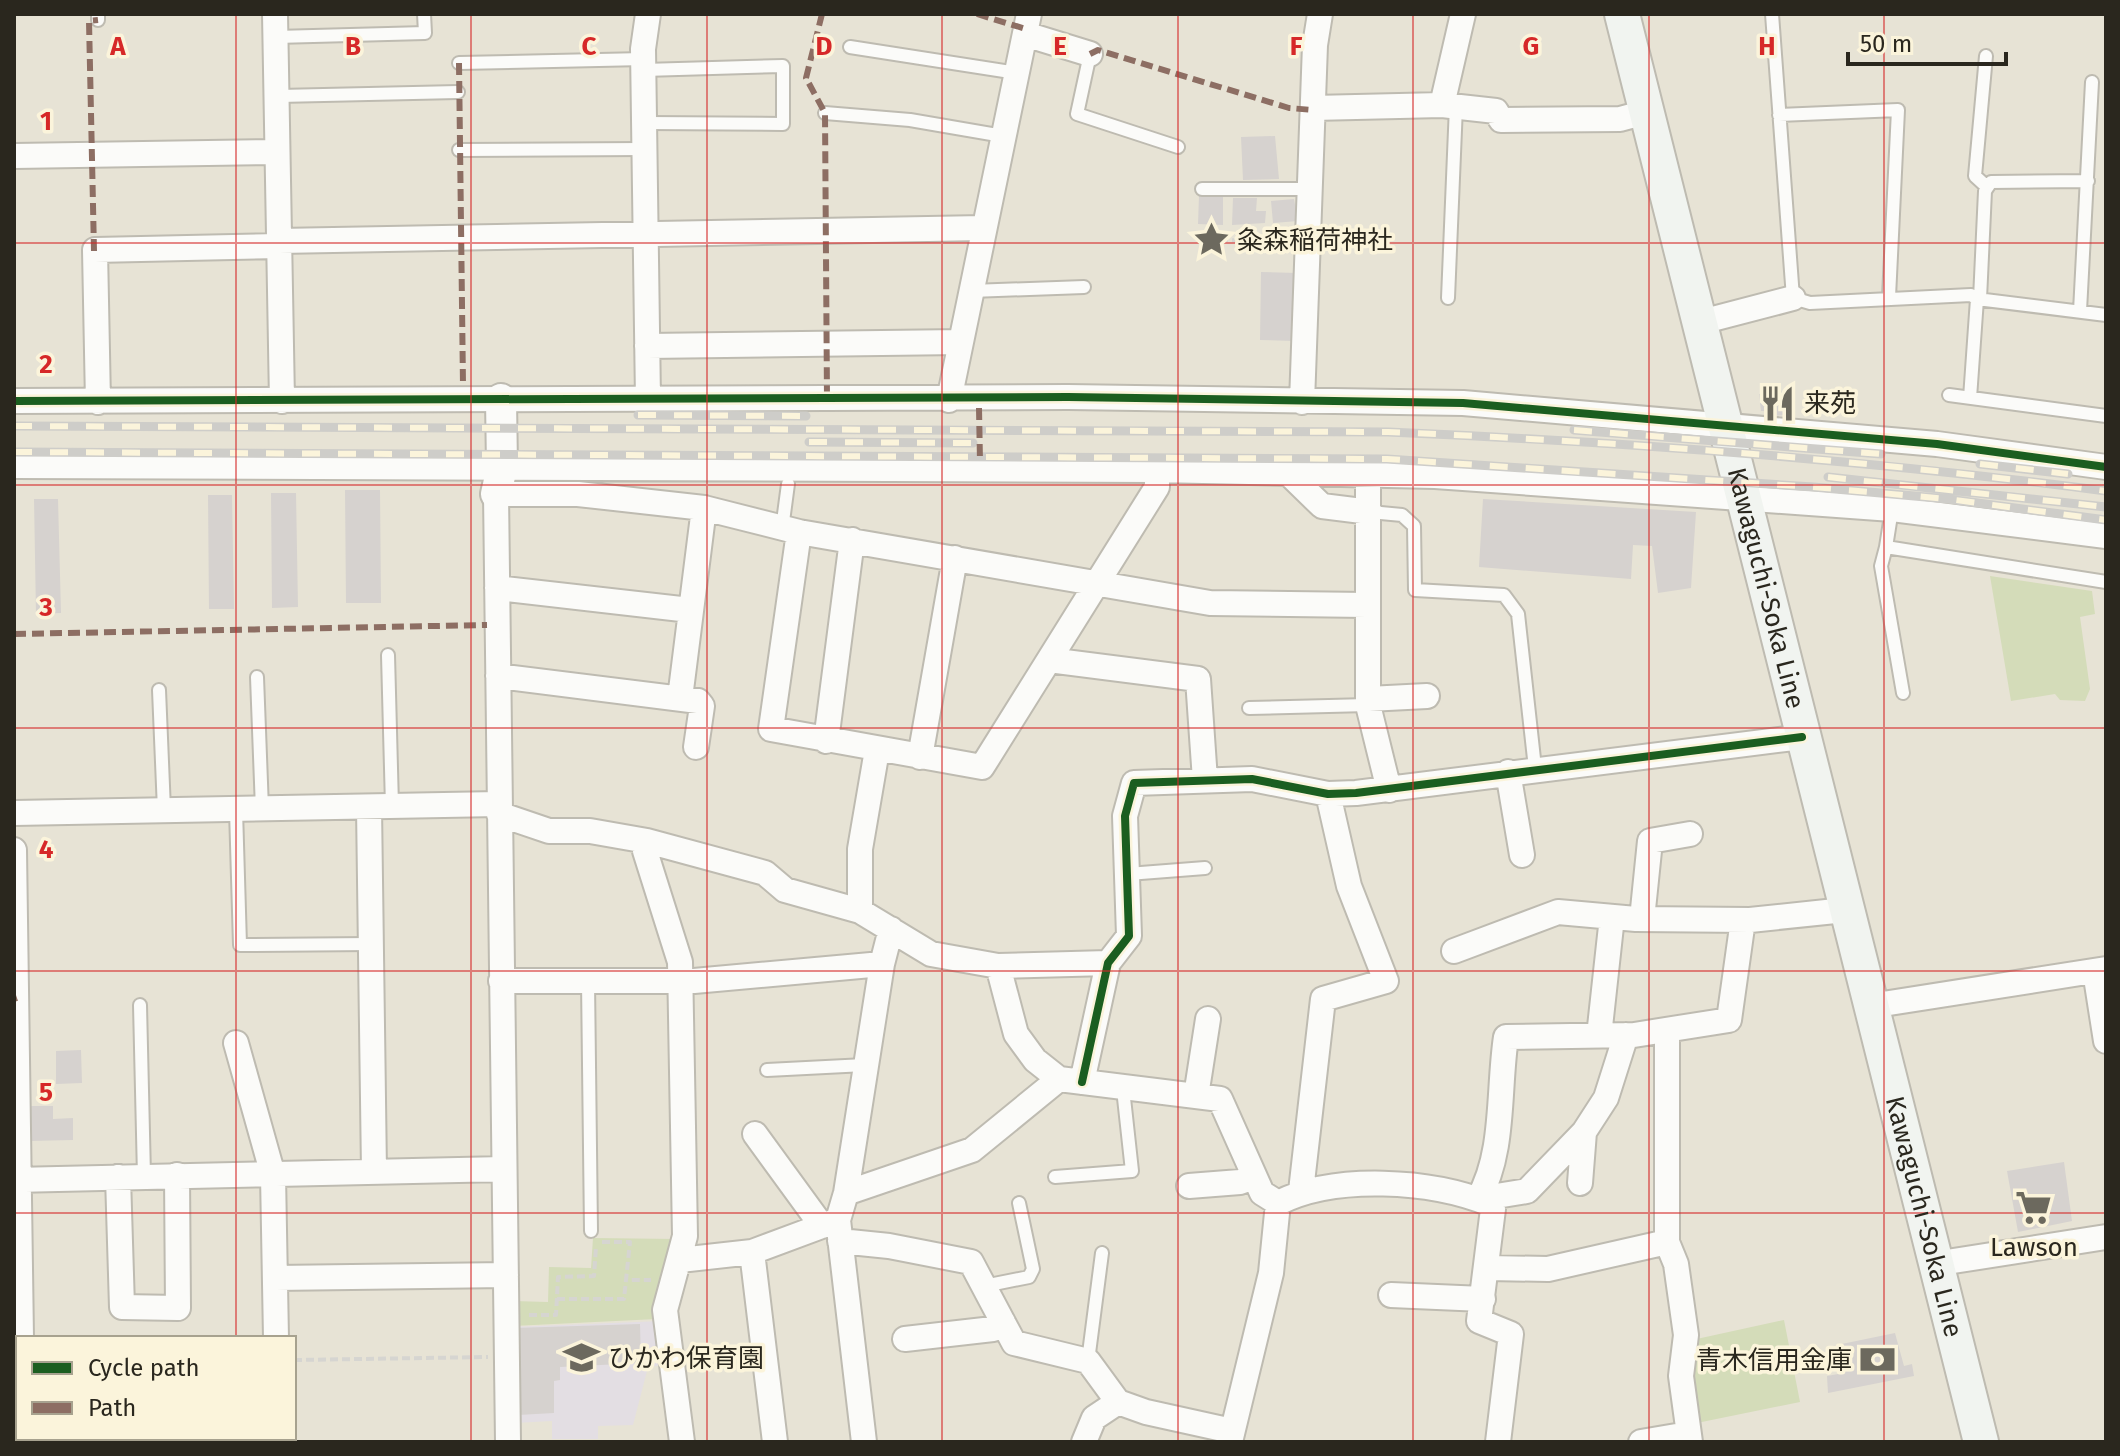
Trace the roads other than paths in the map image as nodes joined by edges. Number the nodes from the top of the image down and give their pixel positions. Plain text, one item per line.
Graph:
1 (424, 14) edge
2 (648, 14) edge
3 (1320, 14) edge
4 (1463, 14) edge
5 (1622, 14) edge
6 (1772, 14) edge
7 (1027, 24) edge
8 (276, 25) edge
9 (850, 47) dead end
10 (1090, 54) joint
11 (1986, 56) dead end
12 (459, 63) dead end
13 (644, 64) junction
14 (1017, 73) junction
15 (2092, 82) dead end
16 (458, 92) dead end
17 (279, 96) junction
18 (1449, 106) junction
19 (1313, 108) junction
20 (1646, 112) junction
21 (825, 113) dead end
22 (1779, 115) junction
23 (646, 123) junction
24 (1003, 136) junction
25 (1178, 147) dead end
26 (645, 149) junction
27 (459, 150) dead end
28 (277, 152) junction
29 (14, 156) edge
30 (2088, 181) junction
31 (1987, 187) junction
32 (1202, 189) dead end
33 (1310, 189) junction
34 (983, 228) junction
35 (647, 232) junction
36 (279, 244) junction
37 (1084, 287) dead end
38 (971, 291) junction
39 (1889, 297) junction
40 (1448, 298) dead end
41 (1793, 298) junction
42 (1978, 299) junction
43 (2080, 311) junction
44 (2106, 315) edge
45 (1701, 322) junction
46 (961, 342) junction
47 (647, 346) junction
48 (1949, 395) dead end
49 (1970, 398) junction
50 (501, 399) junction
51 (648, 400) junction
52 (949, 400) junction
53 (14, 401) edge
54 (282, 401) junction
55 (98, 402) junction
56 (1302, 402) junction
57 (2106, 416) edge
58 (1726, 427) junction
59 (14, 466) edge
60 (2106, 467) edge
61 (1157, 470) junction
62 (1287, 472) junction
63 (1368, 475) junction
64 (499, 481) junction
65 (788, 484) dead end
66 (1745, 499) junction
67 (704, 508) junction
68 (1892, 509) junction
69 (1370, 512) junction
70 (791, 530) junction
71 (2106, 536) edge
72 (852, 540) junction
73 (1886, 547) junction
74 (955, 558) junction
75 (2106, 582) edge
76 (1098, 584) junction
77 (497, 588) junction
78 (1367, 605) junction
79 (690, 610) junction
80 (388, 655) dead end
81 (1049, 660) junction
82 (498, 676) junction
83 (257, 677) dead end
84 (159, 690) dead end
85 (1903, 693) dead end
86 (1427, 696) dead end
87 (680, 698) junction
88 (1368, 702) junction
89 (1249, 708) dead end
90 (1802, 737) junction
91 (826, 741) junction
92 (696, 747) dead end
93 (877, 750) junction
94 (920, 757) junction
95 (1535, 768) junction
96 (1508, 772) junction
97 (1205, 780) junction
98 (1389, 790) junction
99 (1328, 794) junction
100 (380, 806) junction
101 (262, 809) junction
102 (499, 809) junction
103 (164, 810) junction
104 (236, 810) junction
105 (14, 813) edge
106 (1690, 834) dead end
107 (647, 841) junction
108 (14, 850) edge
109 (1522, 855) dead end
110 (1205, 868) dead end
111 (1128, 874) junction
112 (1845, 910) junction
113 (860, 911) junction
114 (1612, 917) junction
115 (1642, 919) junction
116 (1743, 920) junction
117 (891, 929) junction
118 (371, 944) junction
119 (1454, 951) dead end
120 (1108, 963) junction
121 (882, 964) junction
122 (998, 966) junction
123 (2100, 970) edge
124 (501, 981) junction
125 (588, 981) junction
126 (680, 981) junction
127 (140, 1005) dead end
128 (1870, 1006) junction
129 (1208, 1019) dead end
130 (1667, 1030) junction
131 (1626, 1035) junction
132 (1599, 1036) junction
133 (2106, 1041) edge
134 (236, 1043) dead end
135 (865, 1065) junction
136 (767, 1070) dead end
137 (1070, 1080) junction
138 (1123, 1089) junction
139 (1196, 1096) junction
140 (1584, 1132) junction
141 (755, 1134) dead end
142 (504, 1169) junction
143 (374, 1172) junction
144 (177, 1175) junction
145 (273, 1175) junction
146 (144, 1176) junction
147 (118, 1177) junction
148 (1055, 1177) dead end
149 (1254, 1177) junction
150 (16, 1180) edge
151 (1580, 1183) dead end
152 (1189, 1186) dead end
153 (1301, 1191) junction
154 (846, 1193) junction
155 (1478, 1199) junction
156 (1019, 1203) dead end
157 (1278, 1203) junction
158 (833, 1229) junction
159 (591, 1231) dead end
160 (2106, 1237) edge
161 (1667, 1242) junction
162 (752, 1252) junction
163 (1102, 1253) dead end
164 (1934, 1264) junction
165 (1488, 1268) junction
166 (677, 1270) junction
167 (506, 1275) junction
168 (275, 1278) junction
169 (984, 1286) junction
170 (1391, 1295) dead end
171 (17, 1299) edge
172 (1483, 1299) junction
173 (1003, 1322) junction
174 (21, 1336) edge
175 (276, 1336) edge
176 (905, 1339) dead end
177 (1088, 1361) junction
178 (1118, 1402) junction
179 (1231, 1436) edge
180 (1689, 1438) edge
181 (508, 1442) edge
182 (682, 1442) edge
183 (775, 1442) edge
184 (864, 1442) edge
185 (1084, 1442) edge
186 (1498, 1442) edge
187 (1641, 1442) edge
188 (1981, 1442) edge

1 - 8 lane
2 - 13 street
3 - 19 street
4 - 18 street
5 - 20 main road, Kawaguchi-Soka Line
6 - 22 lane
7 - 10 street
7 - 14 street
8 - 17 street
9 - 14 lane
10 - 25 lane
11 - 31 lane
12 - 13 lane
13 - 23 street
13 - 23 lane
14 - 24 street
15 - 30 lane
16 - 17 lane
17 - 28 street
18 - 19 street
18 - 20 street
18 - 40 lane
19 - 33 street
20 - 45 main road, Kawaguchi-Soka Line
21 - 24 lane
22 - 39 lane
22 - 41 lane
23 - 26 street
24 - 34 street
26 - 27 lane
26 - 35 street
28 - 29 street
28 - 36 street
30 - 31 lane
30 - 43 lane
31 - 42 lane
32 - 33 lane
33 - 56 street
34 - 35 street
34 - 38 street
35 - 36 street
35 - 47 street
36 - 54 street
36 - 55 street
37 - 38 lane
38 - 46 street
39 - 41 lane
39 - 42 lane
41 - 45 street
42 - 43 lane
42 - 49 lane
43 - 44 lane
45 - 58 main road, Kawaguchi-Soka Line
46 - 47 street
46 - 52 street
47 - 51 street
48 - 49 lane
49 - 57 lane
50 - 51 street
50 - 54 street
50 - 64 street
51 - 52 street
52 - 56 street
53 - 55 street
54 - 55 street
56 - 58 street
58 - 60 street
58 - 66 main road, Kawaguchi-Soka Line
59 - 64 street
61 - 62 street
61 - 64 street
61 - 76 street
62 - 63 street
62 - 69 street
63 - 66 street
63 - 69 street
64 - 67 street
64 - 77 street
65 - 70 lane
66 - 68 street
66 - 90 main road, Kawaguchi-Soka Line
67 - 70 street
67 - 79 street
68 - 71 street
68 - 73 lane
69 - 78 street
69 - 95 lane
70 - 72 street
70 - 91 street
72 - 74 street
72 - 91 street
73 - 75 lane
73 - 85 lane
74 - 76 street
74 - 94 street
76 - 78 street
76 - 81 street
77 - 79 street
77 - 82 street
78 - 88 street
79 - 87 street
80 - 100 lane
81 - 94 street
81 - 97 street
82 - 87 street
82 - 102 street
83 - 101 lane
84 - 103 lane
86 - 88 street
87 - 92 street
88 - 89 lane
88 - 98 street
90 - 95 street
90 - 112 main road, Kawaguchi-Soka Line
91 - 93 street
93 - 94 street
93 - 113 street
95 - 96 street
96 - 98 street
96 - 109 street
97 - 99 street
97 - 111 street
98 - 99 street
99 - 153 street
100 - 101 street
100 - 102 street
100 - 118 street
101 - 104 street
102 - 107 street
102 - 124 street
103 - 104 street
103 - 105 street
104 - 118 lane
106 - 115 street
107 - 113 street
107 - 126 street
108 - 150 street
110 - 111 lane
111 - 120 street
112 - 116 street
112 - 128 main road, Kawaguchi-Soka Line
113 - 117 street
114 - 115 street
114 - 119 street
114 - 132 street
115 - 116 street
116 - 130 street
117 - 121 street
117 - 122 street
118 - 143 street
120 - 122 street
120 - 137 street
121 - 126 street
121 - 135 street
122 - 137 street
123 - 128 street
123 - 133 street
124 - 125 street
124 - 142 street
125 - 126 street
125 - 159 lane
126 - 166 street
127 - 146 lane
128 - 164 main road, Kawaguchi-Soka Line
129 - 139 street
130 - 131 street
130 - 161 street
131 - 132 street
131 - 140 street
132 - 155 street
134 - 145 street
135 - 136 lane
135 - 154 street
137 - 138 street
137 - 154 street
138 - 139 street
138 - 148 lane
139 - 149 street
140 - 151 street
140 - 155 street
141 - 158 street
142 - 143 street
142 - 167 street
143 - 145 street
144 - 145 street
144 - 146 street
144 - 147 street
145 - 168 street
146 - 147 street
147 - 150 street
149 - 152 street
149 - 157 street
150 - 171 street
153 - 155 street
153 - 157 street
154 - 158 street
155 - 165 street
156 - 169 lane
157 - 179 street
158 - 162 street
158 - 169 street
158 - 184 street
160 - 164 street
161 - 165 street
161 - 180 street
162 - 166 street
162 - 183 street
163 - 177 lane
164 - 188 main road, Kawaguchi-Soka Line
165 - 172 street
166 - 182 street
167 - 168 street
167 - 181 street
168 - 175 street
169 - 173 street
170 - 172 street
171 - 174 street
172 - 186 street
173 - 176 street
173 - 177 street
177 - 178 street
178 - 179 street
178 - 185 street
180 - 187 street

